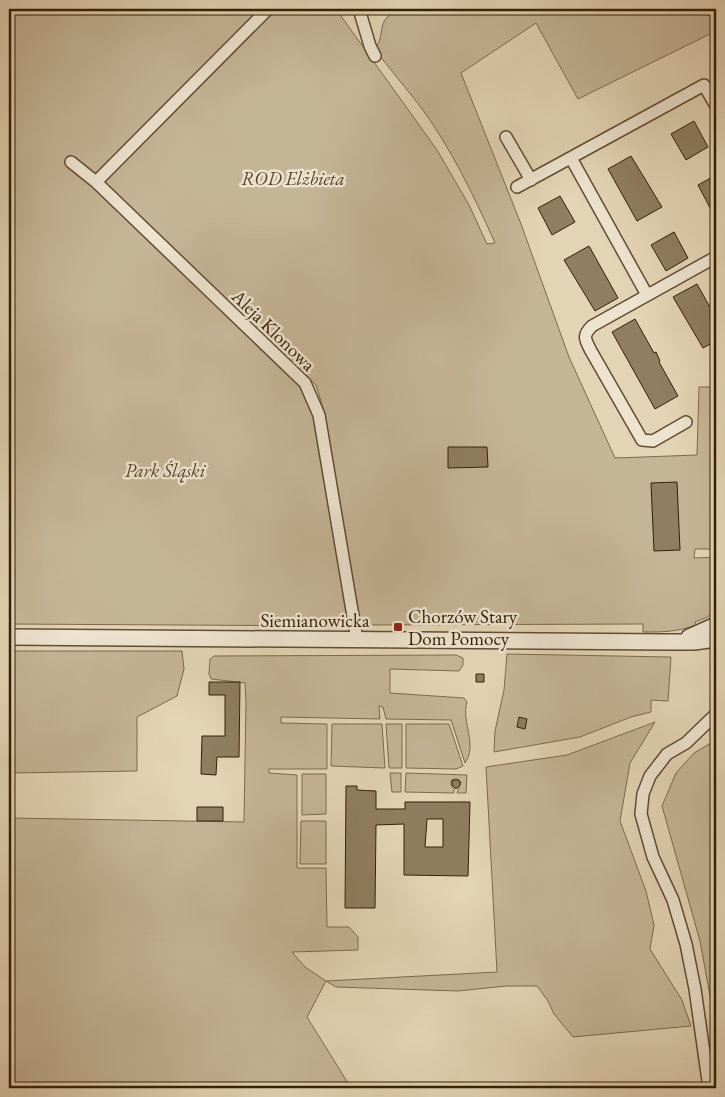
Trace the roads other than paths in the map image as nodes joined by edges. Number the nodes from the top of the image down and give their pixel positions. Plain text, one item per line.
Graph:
1 (268, 9) edge
2 (359, 9) edge
3 (375, 56) dead end
4 (716, 106) edge
5 (506, 137) dead end
6 (571, 158) junction
7 (71, 162) dead end
8 (530, 180) junction
9 (96, 182) junction
10 (517, 187) dead end
11 (716, 259) edge
12 (647, 295) junction
13 (686, 422) dead end
14 (716, 625) edge
15 (9, 637) edge
16 (716, 638) edge
17 (357, 640) junction
18 (681, 641) junction
19 (716, 714) edge
20 (707, 1085) edge

1 - 9 street
2 - 3 street
4 - 6 street
5 - 8 street
6 - 8 street
6 - 12 street
7 - 9 street, Aleja Klonowa
8 - 10 street
9 - 17 street, Aleja Klonowa
11 - 12 street
12 - 13 street
14 - 18 street, Siemianowicka
15 - 17 street, Siemianowicka
16 - 18 street, Siemianowicka
17 - 18 street, Siemianowicka
19 - 20 street

